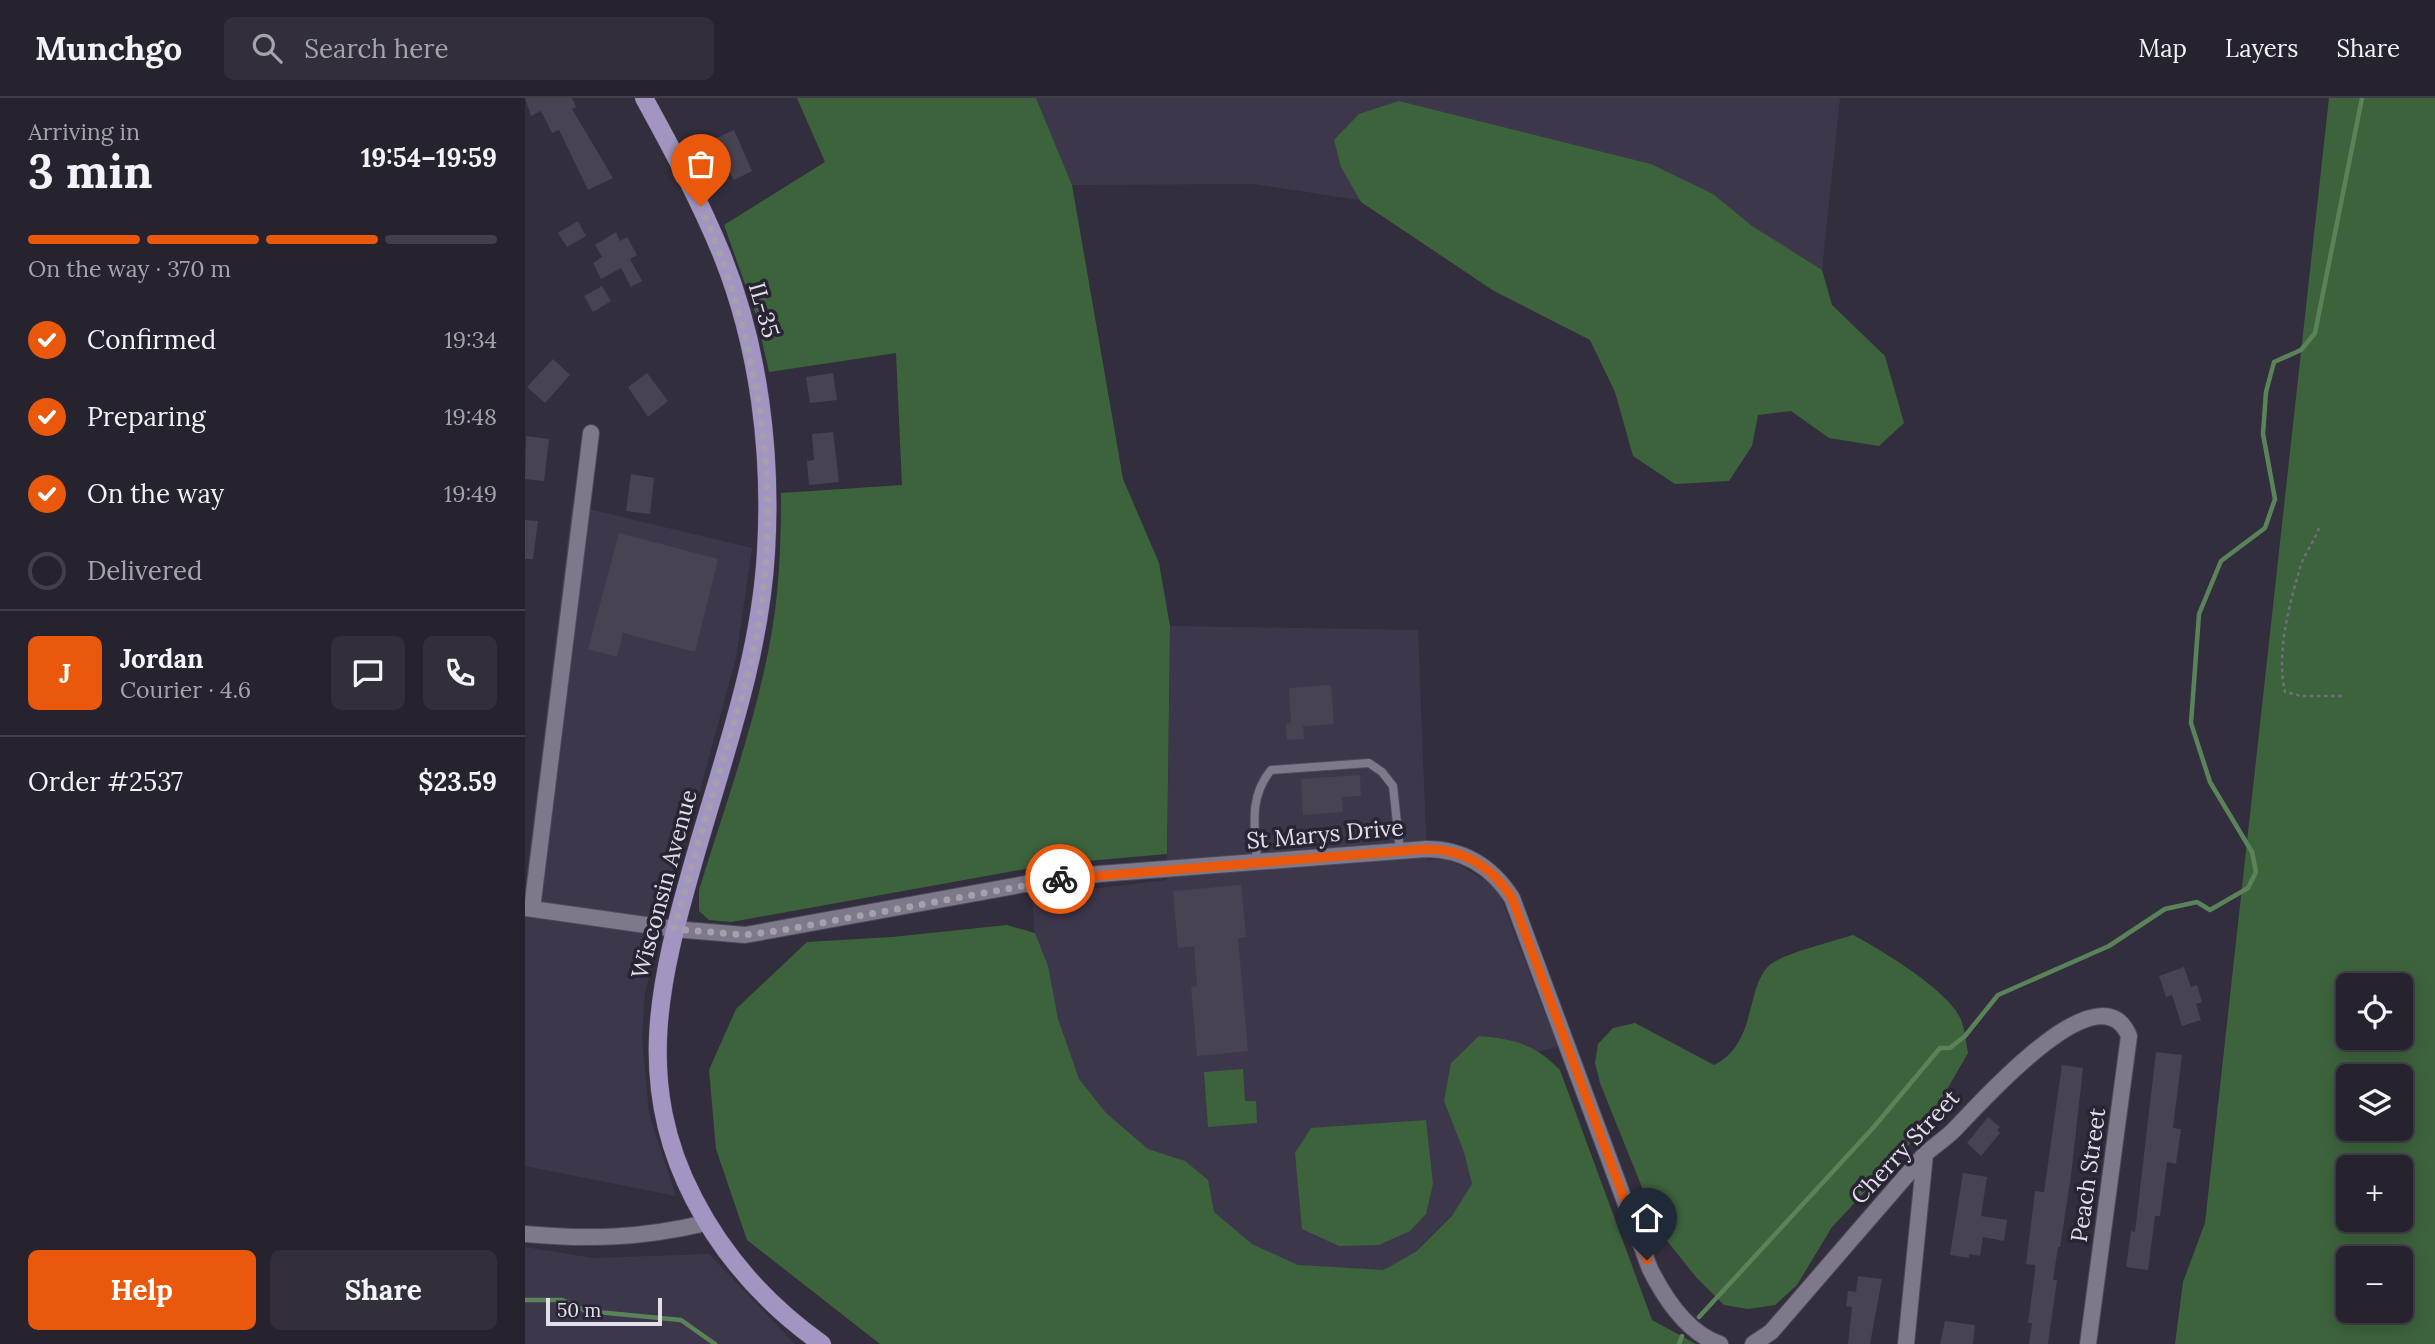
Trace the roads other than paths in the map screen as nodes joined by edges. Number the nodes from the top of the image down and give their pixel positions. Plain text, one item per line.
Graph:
1 (644, 98) edge
2 (591, 433) dead end
3 (766, 554) joint
4 (1399, 851) junction
5 (1257, 862) junction
6 (529, 908) edge
7 (674, 929) junction
8 (2114, 1017) joint
9 (1924, 1154) junction
10 (706, 1223) junction
11 (525, 1234) edge
12 (822, 1344) edge
13 (1720, 1344) edge
14 (1753, 1344) edge
15 (1906, 1344) edge
16 (2088, 1344) edge

1 - 3 main road, IL-35
2 - 6 street
3 - 7 main road, Wisconsin Avenue
4 - 5 street, St Marys Drive
4 - 5 lane
4 - 13 street, St Marys Drive
5 - 7 street, St Marys Drive
6 - 7 street, St Marys Drive
7 - 10 main road, Wisconsin Avenue
8 - 9 street, Cherry Street
8 - 16 street, Peach Street
9 - 14 street, Cherry Street
9 - 15 street
10 - 11 street
10 - 12 main road, Wisconsin Avenue

